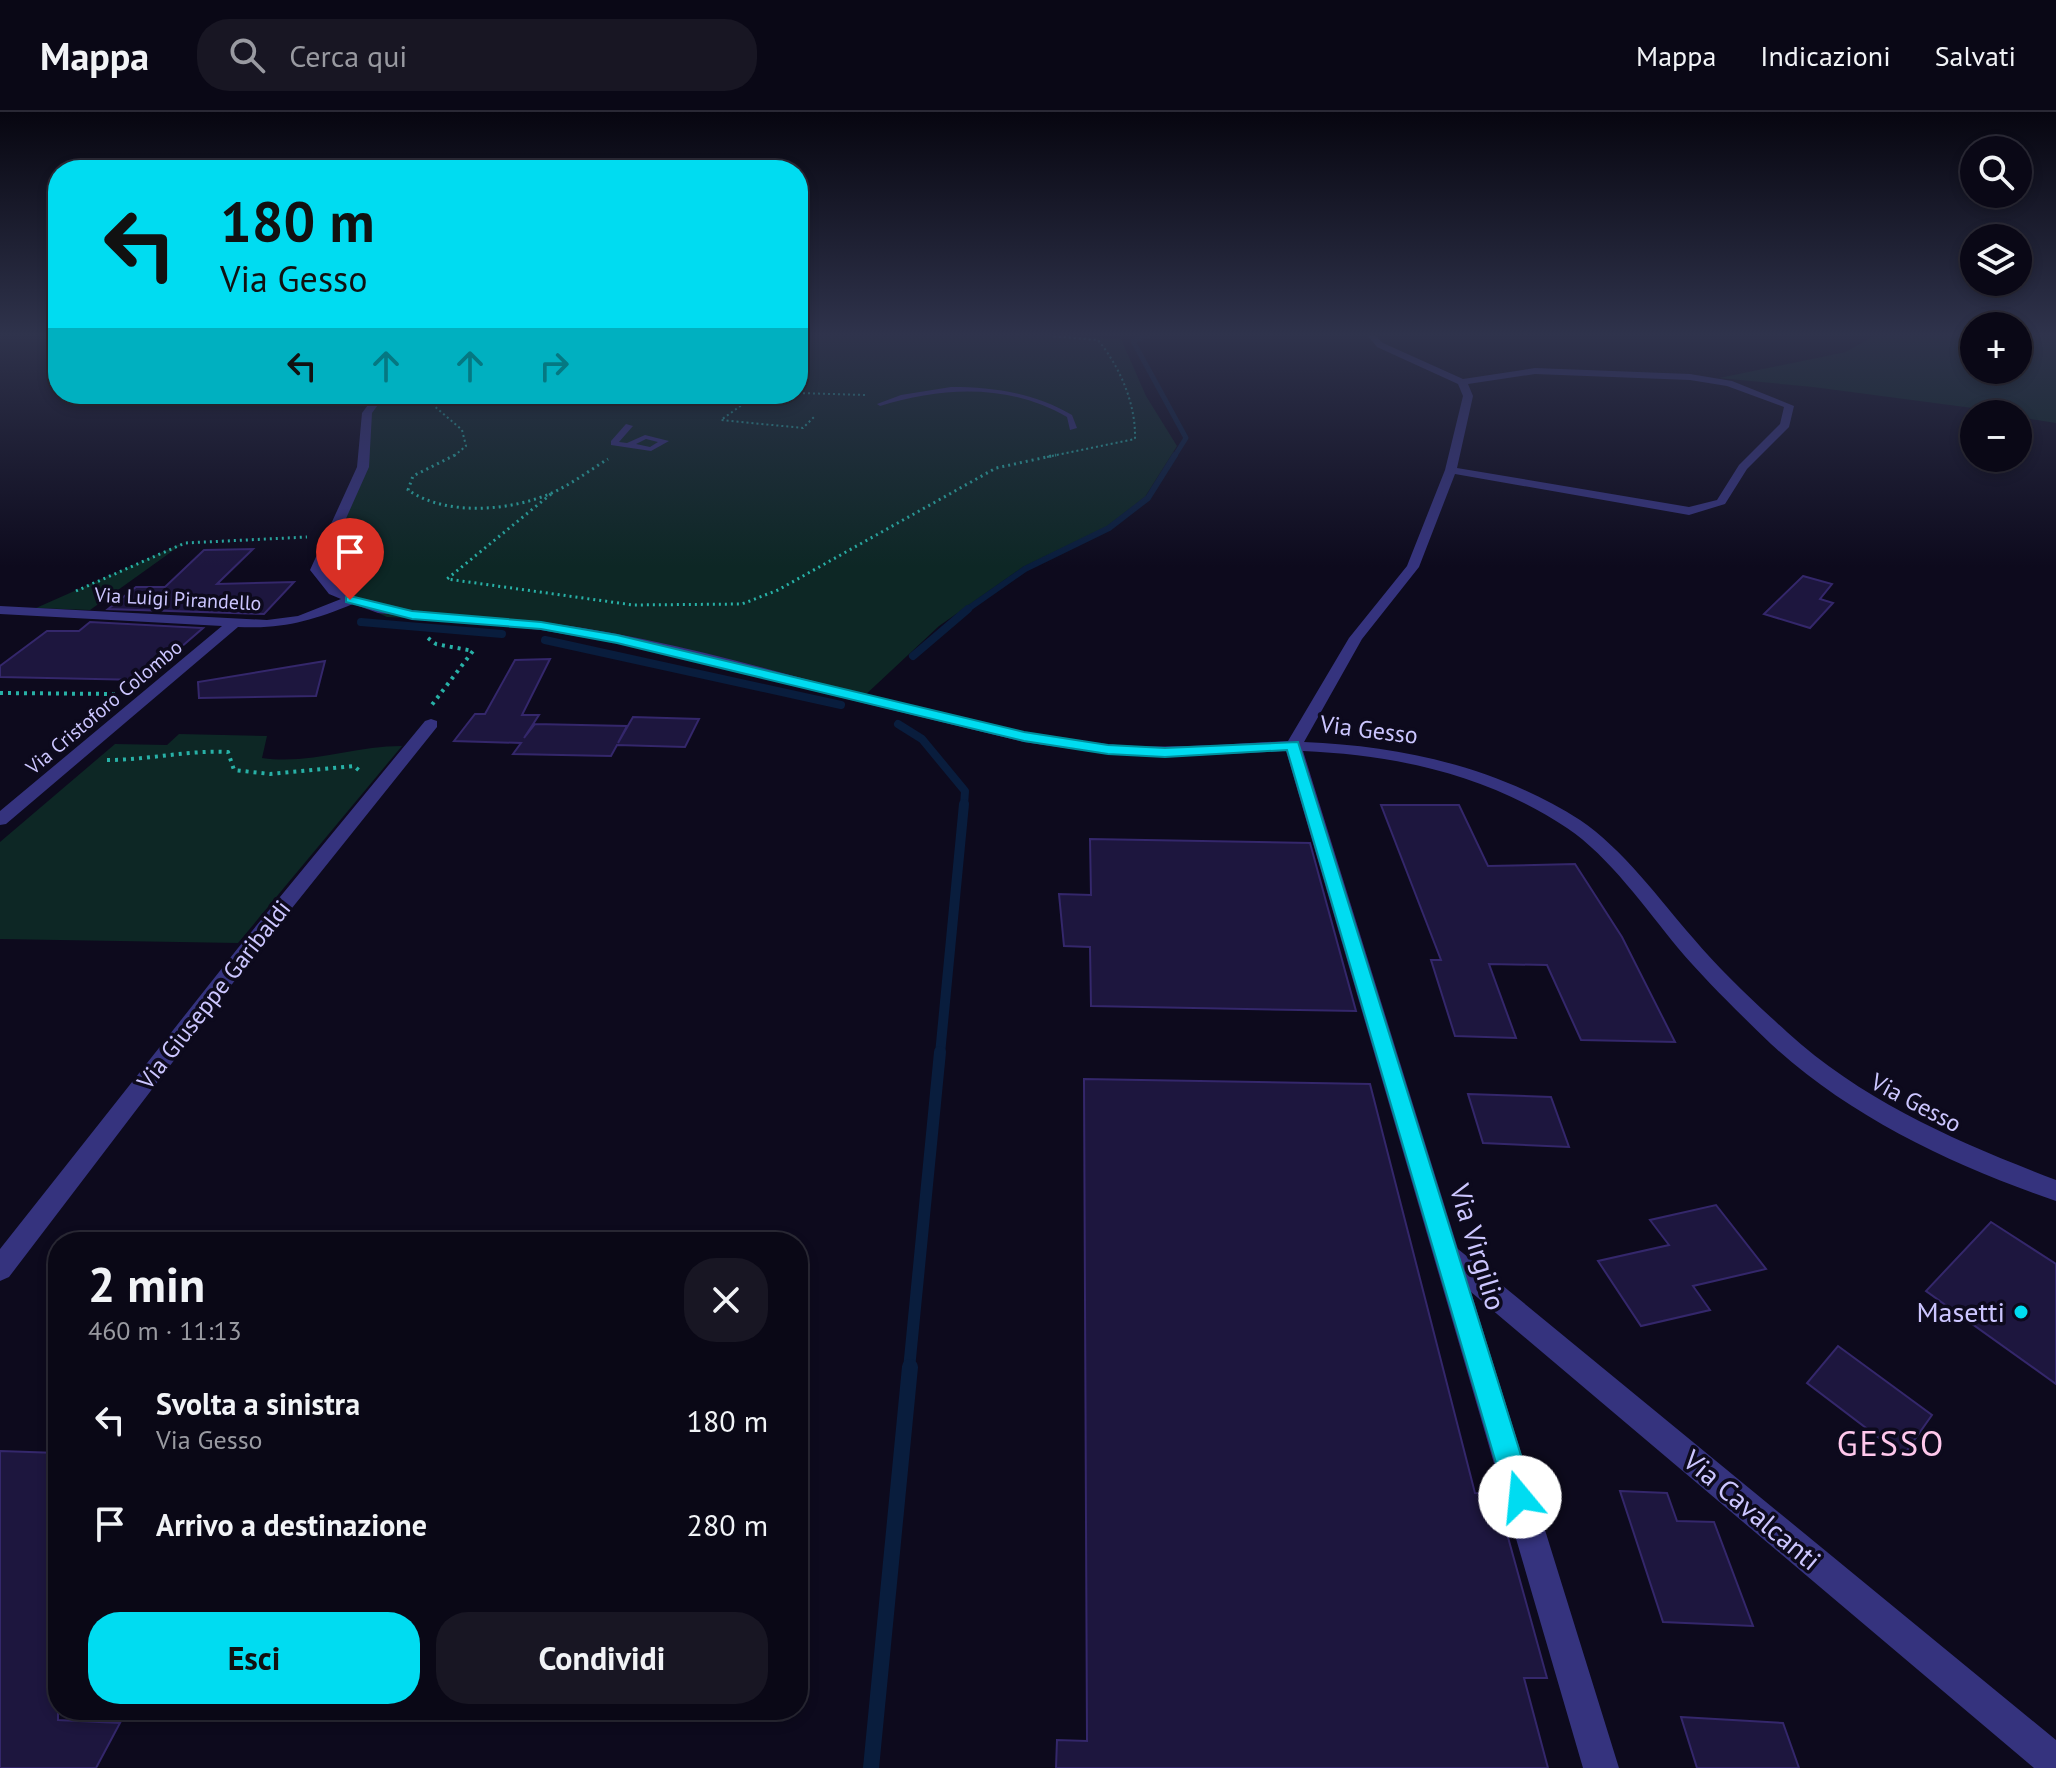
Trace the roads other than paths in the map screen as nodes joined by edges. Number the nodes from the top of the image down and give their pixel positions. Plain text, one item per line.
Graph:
1 (367, 413) edge
2 (1065, 413) edge
3 (1464, 413) edge
4 (1787, 413) edge
5 (629, 426) dead end
6 (1073, 428) dead end
7 (629, 446) road end
8 (1451, 470) junction
9 (350, 600) junction
10 (0, 610) edge
11 (234, 623) junction
12 (429, 718) road end
13 (1293, 746) junction
14 (0, 820) edge
15 (2056, 1191) edge
16 (1448, 1257) junction
17 (0, 1269) edge
18 (2056, 1763) edge
19 (1601, 1768) edge

1 - 9 street, Via Gesso
2 - 6 lane
3 - 8 street
4 - 8 street
5 - 7 lane
8 - 13 street
9 - 11 street, Via Luigi Pirandello
9 - 13 street, Via Gesso
10 - 11 street, Via Luigi Pirandello
11 - 14 street, Via Cristoforo Colombo
12 - 17 street, Via Giuseppe Garibaldi
13 - 15 street, Via Gesso
13 - 16 street, Via Virgilio
16 - 18 street, Via Cavalcanti
16 - 19 street, Via Virgilio

